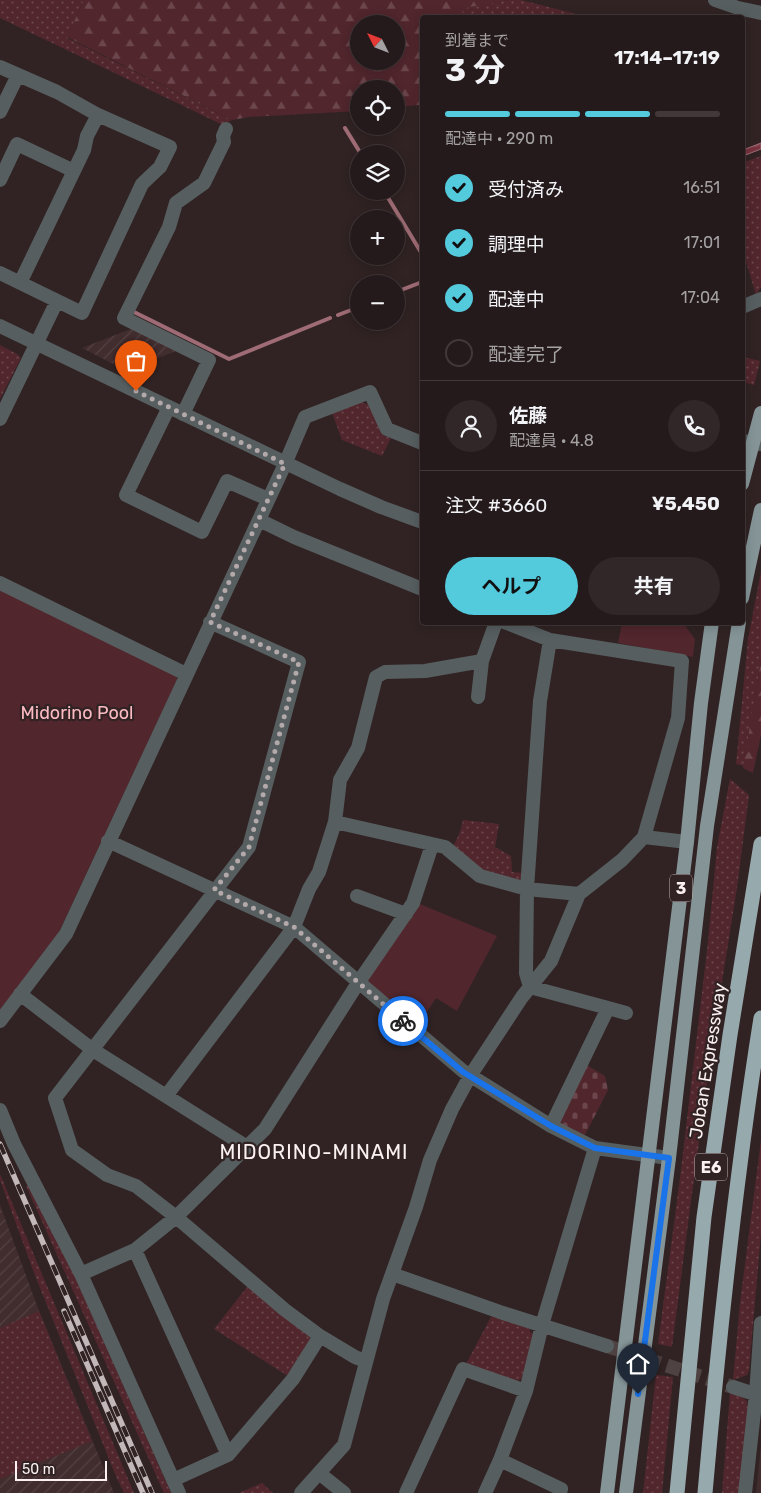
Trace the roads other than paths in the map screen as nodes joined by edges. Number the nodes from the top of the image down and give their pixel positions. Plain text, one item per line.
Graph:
1 (715, 0) edge
2 (761, 13) edge
3 (0, 67) edge
4 (18, 75) junction
5 (0, 112) edge
6 (98, 115) junction
7 (226, 130) dead end
8 (74, 171) junction
9 (0, 180) edge
10 (0, 273) edge
11 (20, 283) junction
12 (761, 299) edge
13 (57, 302) junction
14 (745, 306) edge
15 (0, 326) edge
16 (37, 344) junction
17 (169, 407) junction
18 (761, 413) edge
19 (183, 414) junction
20 (0, 419) edge
21 (420, 442) edge
22 (752, 443) edge
23 (285, 464) junction
24 (745, 472) edge
25 (268, 499) junction
26 (761, 510) edge
27 (259, 520) junction
28 (420, 521) edge
29 (0, 583) edge
30 (745, 584) edge
31 (420, 587) edge
32 (210, 622) junction
33 (495, 625) edge
34 (512, 625) edge
35 (712, 625) edge
36 (739, 625) edge
37 (550, 640) junction
38 (482, 661) junction
39 (186, 674) junction
40 (478, 696) dead end
41 (335, 822) junction
42 (644, 837) junction
43 (108, 841) junction
44 (687, 842) junction
45 (761, 844) edge
46 (432, 846) junction
47 (527, 889) junction
48 (214, 890) junction
49 (579, 894) junction
50 (357, 896) dead end
51 (406, 914) junction
52 (294, 927) junction
53 (358, 983) junction
54 (530, 987) junction
55 (20, 994) junction
56 (608, 1008) junction
57 (626, 1013) dead end
58 (761, 1018) edge
59 (0, 1021) edge
60 (92, 1050) junction
61 (470, 1076) junction
62 (166, 1096) junction
63 (0, 1110) edge
64 (551, 1126) junction
65 (247, 1147) junction
66 (595, 1148) junction
67 (648, 1154) junction
68 (669, 1158) junction
69 (176, 1218) junction
70 (135, 1250) junction
71 (81, 1274) junction
72 (392, 1274) junction
73 (761, 1323) edge
74 (542, 1325) junction
75 (320, 1336) junction
76 (608, 1346) tunnel mouth
77 (365, 1361) junction
78 (733, 1387) tunnel mouth
79 (526, 1391) junction
80 (758, 1394) edge
81 (228, 1455) junction
82 (500, 1460) junction
83 (319, 1473) junction
84 (176, 1487) edge
85 (301, 1493) edge
86 (344, 1493) edge
87 (406, 1493) edge
88 (485, 1493) edge
89 (560, 1493) edge
90 (607, 1493) edge
91 (626, 1493) edge
92 (677, 1493) edge
93 (705, 1493) edge
94 (744, 1493) edge

1 - 2 street
3 - 4 street
4 - 5 street
4 - 6 street
6 - 8 street
6 - 13 street
7 - 19 street
8 - 9 street
8 - 11 street
10 - 11 street
11 - 13 street
12 - 14 street
13 - 16 street
15 - 16 street
16 - 17 street
16 - 20 street
17 - 19 street
17 - 25 street
18 - 22 main road
19 - 23 street
21 - 23 street
22 - 24 main road
23 - 25 street
23 - 28 street
25 - 27 street
26 - 30 main road
27 - 31 street
27 - 32 street
29 - 39 street
32 - 39 street
32 - 48 street
33 - 38 street
34 - 37 street
35 - 44 main road, 3
36 - 68 main road, 3
37 - 42 street
37 - 47 street
38 - 40 street
38 - 41 street
39 - 43 street
41 - 46 street
41 - 52 street
42 - 44 street
42 - 49 street
43 - 48 street
43 - 55 street
44 - 67 main road, 3
45 - 92 highway, Joban Expressway / E6
46 - 47 street
46 - 51 street
47 - 49 street
47 - 54 street
48 - 52 street
48 - 60 street
49 - 54 street
50 - 51 street
51 - 53 street
52 - 53 street
52 - 62 street
53 - 61 street
53 - 65 street
54 - 56 street
54 - 61 street
55 - 59 street
55 - 60 street
56 - 57 street
56 - 64 street
58 - 93 highway, E6
60 - 62 street
60 - 69 street
61 - 64 street
61 - 72 street
62 - 65 street
63 - 71 street
64 - 66 street
65 - 69 street
66 - 67 street
66 - 74 street
67 - 68 street
67 - 90 main road, 3
68 - 91 main road, 3
69 - 70 street
69 - 75 street
70 - 71 street
70 - 81 street
71 - 84 street
72 - 74 street
72 - 77 street
73 - 80 street
74 - 76 street
74 - 79 street
75 - 77 street
75 - 81 street
77 - 83 street
78 - 80 street
79 - 82 street
79 - 87 street
80 - 94 street
81 - 84 street
82 - 88 street
82 - 89 street
83 - 85 street
83 - 86 street

